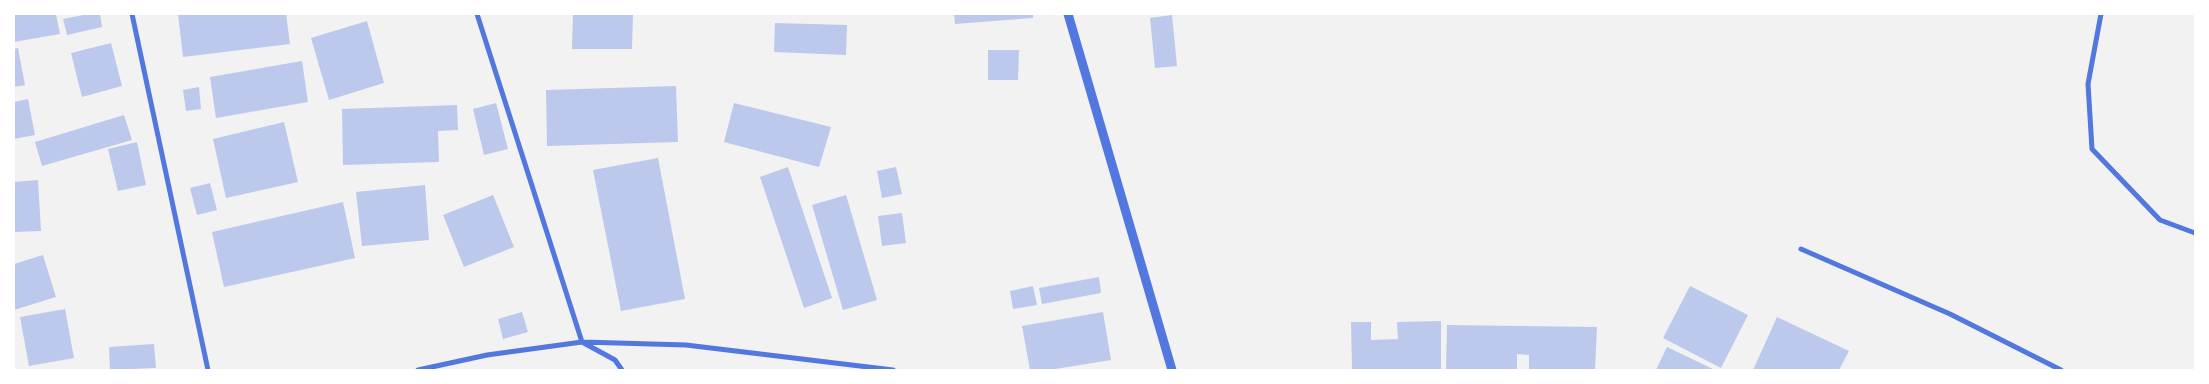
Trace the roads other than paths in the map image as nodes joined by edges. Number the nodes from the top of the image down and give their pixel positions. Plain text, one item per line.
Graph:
1 (132, 14) edge
2 (478, 14) edge
3 (1068, 14) edge
4 (2101, 14) edge
5 (2195, 234) edge
6 (1801, 249) dead end
7 (582, 342) junction
8 (208, 370) edge
9 (418, 370) edge
10 (622, 370) edge
11 (893, 370) edge
12 (1172, 370) edge
13 (2061, 370) edge

1 - 8 street
2 - 7 street
3 - 12 street
4 - 5 street
6 - 13 street
7 - 9 street
7 - 10 street
7 - 11 street

